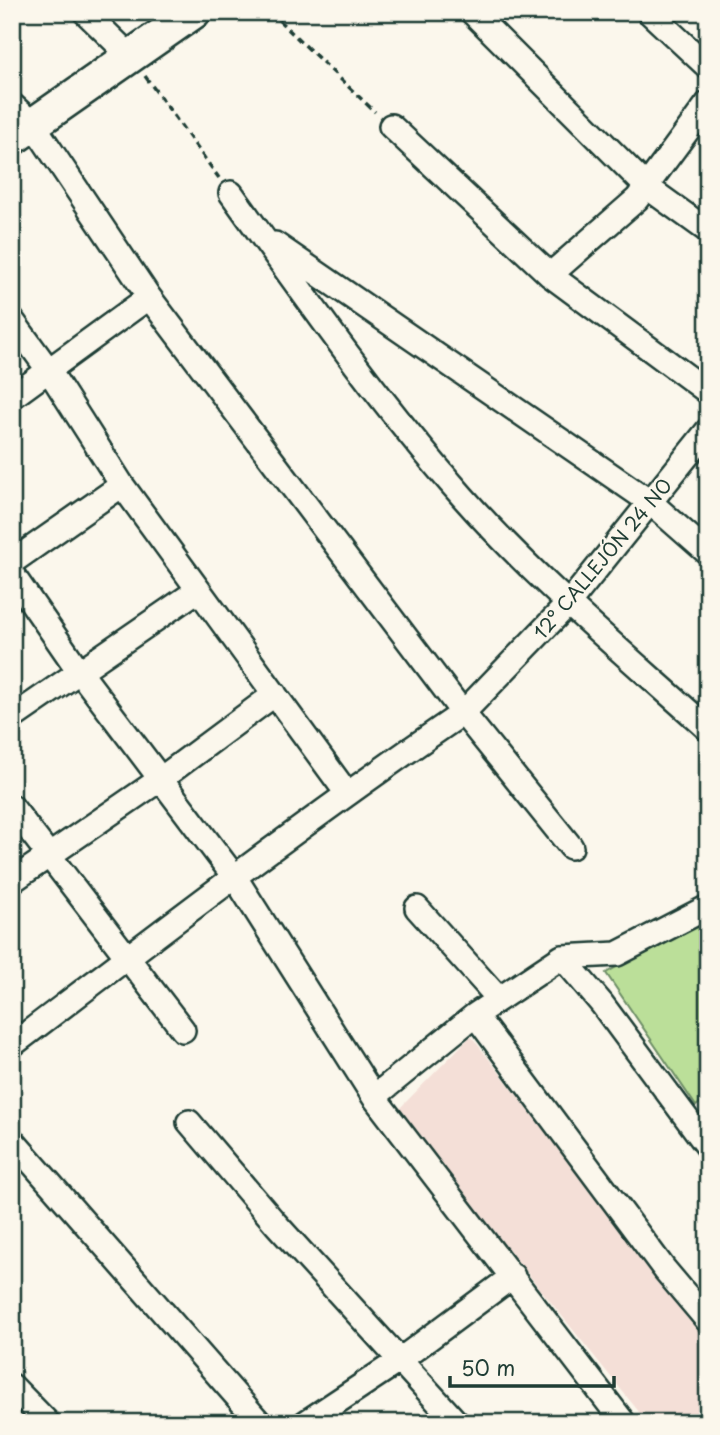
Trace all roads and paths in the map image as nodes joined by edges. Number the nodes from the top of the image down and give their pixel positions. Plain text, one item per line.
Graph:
1 (85, 12) edge
2 (194, 12) edge
3 (270, 12) edge
4 (472, 12) edge
5 (649, 12) edge
6 (130, 56) junction
7 (708, 67) edge
8 (708, 103) edge
9 (19, 123) edge
10 (391, 126) joint
11 (647, 187) junction
12 (231, 194) joint
13 (708, 231) edge
14 (259, 232) junction
15 (550, 275) junction
16 (149, 297) junction
17 (12, 320) edge
18 (50, 372) junction
19 (708, 392) edge
20 (12, 397) edge
21 (708, 430) edge
22 (122, 485) junction
23 (650, 502) junction
24 (708, 553) edge
25 (12, 562) edge
26 (12, 574) edge
27 (198, 590) junction
28 (569, 603) junction
29 (79, 671) junction
30 (275, 694) junction
31 (463, 713) junction
32 (12, 718) edge
33 (708, 729) edge
34 (162, 778) junction
35 (346, 792) junction
36 (12, 807) edge
37 (571, 847) dead end
38 (48, 854) junction
39 (236, 878) junction
40 (12, 881) edge
41 (708, 907) edge
42 (417, 908) dead end
43 (128, 957) junction
44 (562, 957) junction
45 (499, 999) junction
46 (475, 1015) junction
47 (183, 1030) dead end
48 (12, 1045) edge
49 (374, 1097) junction
50 (189, 1122) dead end
51 (12, 1140) edge
52 (708, 1147) edge
53 (513, 1276) junction
54 (708, 1321) edge
55 (400, 1360) junction
56 (12, 1386) edge
57 (48, 1423) edge
58 (260, 1423) edge
59 (305, 1423) edge
60 (457, 1423) edge
61 (624, 1423) edge

1 - 6 street
2 - 6 street
3 - 10 path
4 - 11 street
5 - 7 street
6 - 9 street
6 - 12 path
8 - 11 street
9 - 16 street
10 - 15 street
11 - 13 street
11 - 15 street
12 - 14 street
14 - 23 street
14 - 28 street
15 - 19 street
16 - 18 street
16 - 31 street
17 - 18 street
18 - 20 street
18 - 22 street
21 - 23 street, 12° CALLEJÓN 24 NO
22 - 25 street
22 - 27 street
23 - 24 street
23 - 28 street, 12° CALLEJÓN 24 NO
26 - 29 street
27 - 29 street
27 - 30 street
28 - 31 street, 12° CALLEJÓN 24 NO
28 - 33 street
29 - 32 street
29 - 34 street
30 - 34 street
30 - 35 street
31 - 35 street, 12° CALLEJÓN 24 NO
31 - 37 street
34 - 38 street
34 - 39 street
35 - 39 street, 12° CALLEJÓN 24 NO
36 - 38 street
38 - 40 street
38 - 43 street
39 - 43 street, 12° CALLEJÓN 24 NO
39 - 49 street
41 - 44 street
42 - 45 street
43 - 47 street
43 - 48 street, 12° CALLEJÓN 24 NO
44 - 45 street
44 - 52 street
45 - 46 street
46 - 49 street
46 - 54 street
49 - 53 street
50 - 55 street
51 - 58 street
53 - 55 street
53 - 61 street
55 - 59 street
55 - 60 street
56 - 57 street

